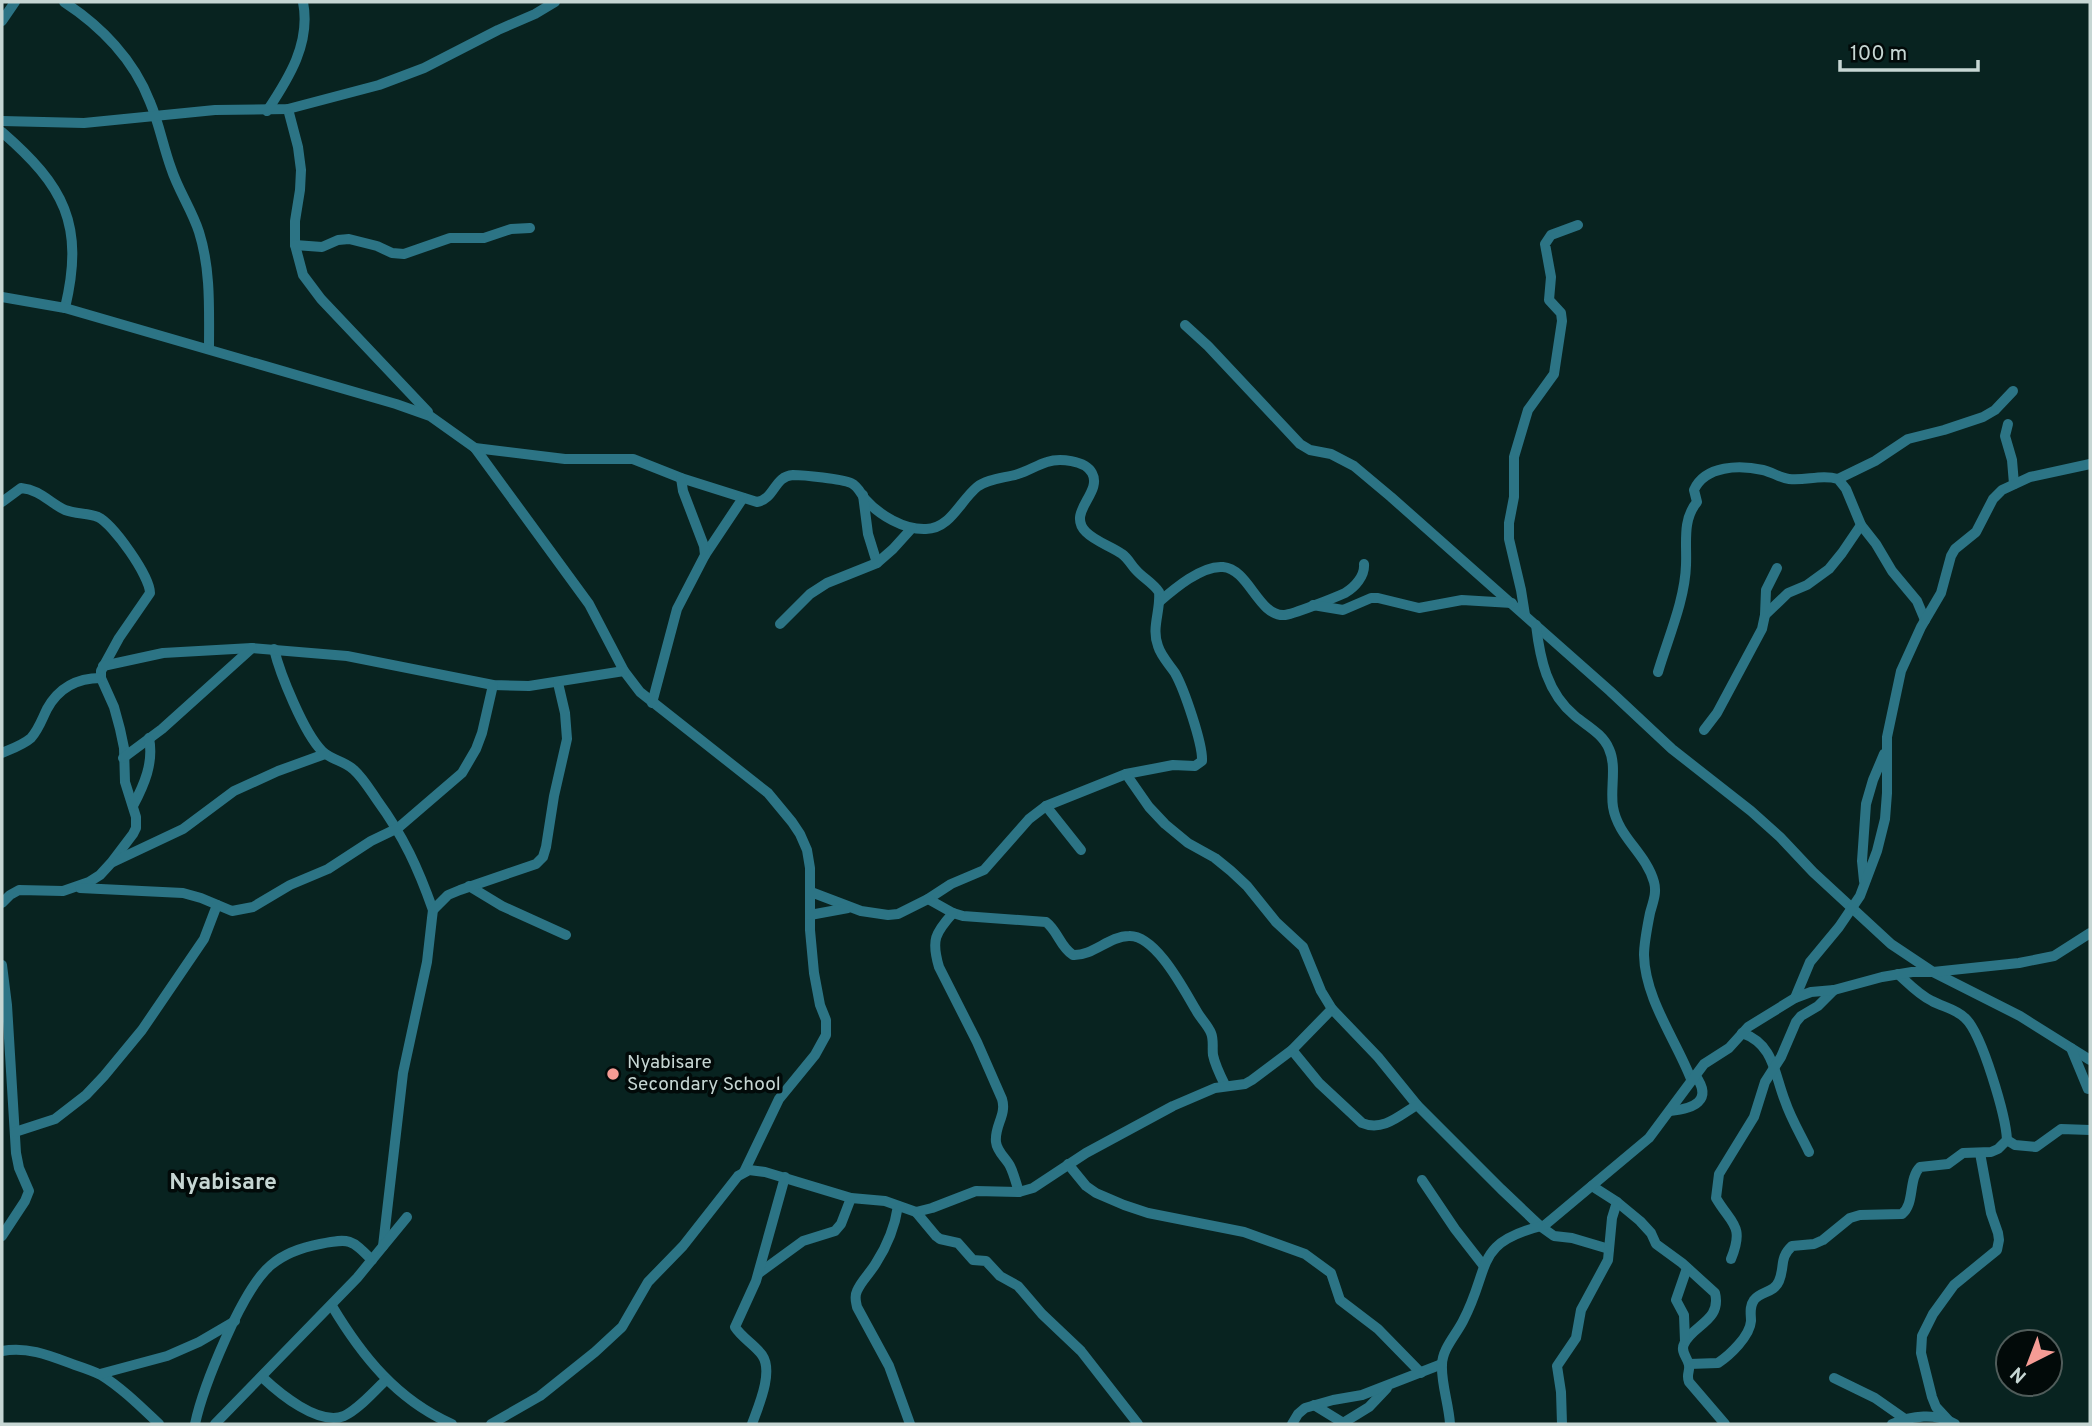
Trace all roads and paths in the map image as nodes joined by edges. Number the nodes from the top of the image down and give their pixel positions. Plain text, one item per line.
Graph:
1 (15, 2) edge
2 (64, 2) edge
3 (303, 2) edge
4 (555, 2) edge
5 (2, 21) edge
6 (288, 109) junction
7 (267, 111) junction
8 (155, 116) junction
9 (2, 121) edge
10 (2, 132) edge
11 (1578, 225) dead end
12 (530, 228) dead end
13 (295, 245) junction
14 (2, 297) edge
15 (65, 307) junction
16 (1185, 325) dead end
17 (209, 349) junction
18 (2012, 390) dead end
19 (434, 419) junction
20 (2007, 424) dead end
21 (475, 448) junction
22 (2090, 464) edge
23 (681, 478) junction
24 (1838, 479) junction
25 (2014, 484) junction
26 (863, 495) junction
27 (743, 498) junction
28 (2, 502) edge
29 (1861, 525) junction
30 (912, 528) junction
31 (705, 555) junction
32 (877, 563) junction
33 (1364, 564) dead end
34 (1777, 568) dead end
35 (1159, 602) junction
36 (1512, 603) junction
37 (1312, 605) junction
38 (1525, 615) junction
39 (1765, 615) junction
40 (1925, 620) junction
41 (780, 624) dead end
42 (1536, 625) junction
43 (252, 648) junction
44 (274, 649) junction
45 (624, 671) junction
46 (102, 672) junction
47 (1658, 672) dead end
48 (558, 683) junction
49 (493, 685) junction
50 (652, 703) junction
51 (1704, 730) dead end
52 (149, 738) junction
53 (1886, 750) junction
54 (2, 753) edge
55 (325, 754) junction
56 (124, 758) junction
57 (1126, 774) junction
58 (132, 806) junction
59 (1046, 806) junction
60 (398, 828) junction
61 (1081, 850) dead end
62 (111, 863) junction
63 (1865, 884) junction
64 (469, 886) junction
65 (78, 888) junction
66 (811, 892) junction
67 (928, 899) junction
68 (2, 903) edge
69 (217, 905) junction
70 (848, 908) junction
71 (1852, 909) junction
72 (433, 910) junction
73 (953, 913) junction
74 (810, 915) junction
75 (2090, 933) edge
76 (566, 935) dead end
77 (2, 965) edge
78 (1933, 972) junction
79 (1898, 974) junction
80 (1833, 990) junction
81 (1796, 998) junction
82 (4, 1004) edge
83 (1332, 1009) junction
84 (1742, 1033) junction
85 (2071, 1048) junction
86 (1292, 1050) junction
87 (2090, 1060) edge
88 (1774, 1067) junction
89 (1693, 1077) junction
90 (1225, 1085) junction
91 (2088, 1089) dead end
92 (1417, 1104) junction
93 (1670, 1111) junction
94 (2090, 1130) edge
95 (15, 1132) junction
96 (2007, 1140) junction
97 (1809, 1152) dead end
98 (1980, 1153) junction
99 (1068, 1164) junction
100 (744, 1172) junction
101 (785, 1177) junction
102 (1422, 1180) dead end
103 (1592, 1186) junction
104 (1019, 1192) junction
105 (851, 1198) junction
106 (1617, 1202) junction
107 (898, 1206) junction
108 (916, 1212) junction
109 (407, 1217) dead end
110 (1540, 1226) junction
111 (2, 1236) edge
112 (383, 1246) junction
113 (1609, 1249) junction
114 (1731, 1259) dead end
115 (372, 1260) junction
116 (1483, 1265) junction
117 (1687, 1268) junction
118 (759, 1273) junction
119 (332, 1306) junction
120 (234, 1321) junction
121 (1685, 1341) junction
122 (2, 1351) edge
123 (1442, 1364) junction
124 (1689, 1364) junction
125 (1421, 1373) junction
126 (100, 1374) junction
127 (262, 1377) junction
128 (1834, 1378) dead end
129 (386, 1380) junction
130 (1389, 1386) junction
131 (1314, 1405) junction
132 (1905, 1419) junction
133 (1952, 1422) edge
134 (159, 1424) edge
135 (195, 1424) edge
136 (215, 1424) edge
137 (452, 1424) edge
138 (491, 1424) edge
139 (752, 1424) edge
140 (908, 1424) edge
141 (1138, 1424) edge
142 (1292, 1424) edge
143 (1344, 1424) edge
144 (1450, 1424) edge
145 (1562, 1424) edge
146 (1725, 1424) edge
147 (1892, 1424) edge

1 - 5 street
2 - 8 street
3 - 7 street
4 - 6 street
6 - 7 street
6 - 13 street
7 - 8 street
8 - 9 street
8 - 17 street
10 - 15 street
11 - 38 street
12 - 13 street
13 - 19 street
14 - 15 street
15 - 17 street
16 - 36 street
17 - 19 street
18 - 24 street
19 - 21 street
20 - 25 street
21 - 23 street
21 - 45 street
22 - 25 street
23 - 27 street
23 - 31 street
24 - 29 street
24 - 47 street
25 - 40 street
26 - 27 street
26 - 30 street
26 - 32 street
27 - 31 street
28 - 46 street
29 - 39 street
29 - 40 street
30 - 32 street
30 - 35 street
31 - 50 street
32 - 41 street
33 - 37 street
34 - 39 street
35 - 37 street
35 - 57 street
36 - 37 street
36 - 38 street
38 - 42 street
39 - 51 street
40 - 53 street
42 - 71 street
42 - 89 street
43 - 44 street
43 - 46 street
43 - 52 street
44 - 49 street
44 - 55 street
45 - 48 street
45 - 50 street
46 - 54 street
46 - 56 street
48 - 49 street
48 - 64 street
49 - 60 street
50 - 66 street
52 - 56 street
52 - 58 street
53 - 63 street
53 - 63 street
55 - 60 street
55 - 62 street
56 - 58 street
57 - 59 street
57 - 83 street
58 - 62 street
59 - 61 street
59 - 67 street
60 - 69 street
60 - 72 street
62 - 65 street
63 - 71 street
64 - 72 street
64 - 76 street
65 - 68 street
65 - 69 street
66 - 70 street
66 - 74 street
67 - 70 street
67 - 73 street
69 - 95 street
70 - 74 street
71 - 78 street
71 - 81 street
72 - 112 street
73 - 90 street
73 - 104 street
74 - 100 street
75 - 78 street
77 - 82 street
78 - 79 street
78 - 85 street
79 - 80 street
79 - 96 street
80 - 81 street
80 - 88 street
81 - 84 street
82 - 95 street
83 - 86 street
83 - 92 street
84 - 88 street
84 - 89 street
85 - 87 street
85 - 91 street
86 - 90 street
86 - 92 street
88 - 97 street
88 - 114 street
89 - 93 street
89 - 93 street
90 - 99 street
92 - 110 street
93 - 103 street
94 - 96 street
95 - 111 street
96 - 98 street
98 - 124 street
98 - 133 street
99 - 104 street
99 - 125 street
100 - 101 street
100 - 138 street
101 - 105 street
101 - 118 street
102 - 116 street
103 - 106 street
103 - 110 street
104 - 108 street
105 - 107 street
105 - 118 street
106 - 113 street
106 - 117 street
107 - 108 street
107 - 140 street
108 - 141 street
109 - 112 street
110 - 113 street
110 - 116 street
112 - 115 street
113 - 145 street
115 - 119 street
115 - 120 street
116 - 123 street
117 - 121 street
117 - 121 street
118 - 139 street
119 - 127 street
119 - 129 street
120 - 126 street
120 - 135 street
121 - 124 street
122 - 126 street
123 - 125 street
123 - 144 street
124 - 146 street
125 - 130 street
126 - 134 street
127 - 129 street
127 - 136 street
128 - 132 street
129 - 137 street
130 - 131 street
130 - 143 street
131 - 142 street
131 - 143 street
132 - 133 street
132 - 147 street

